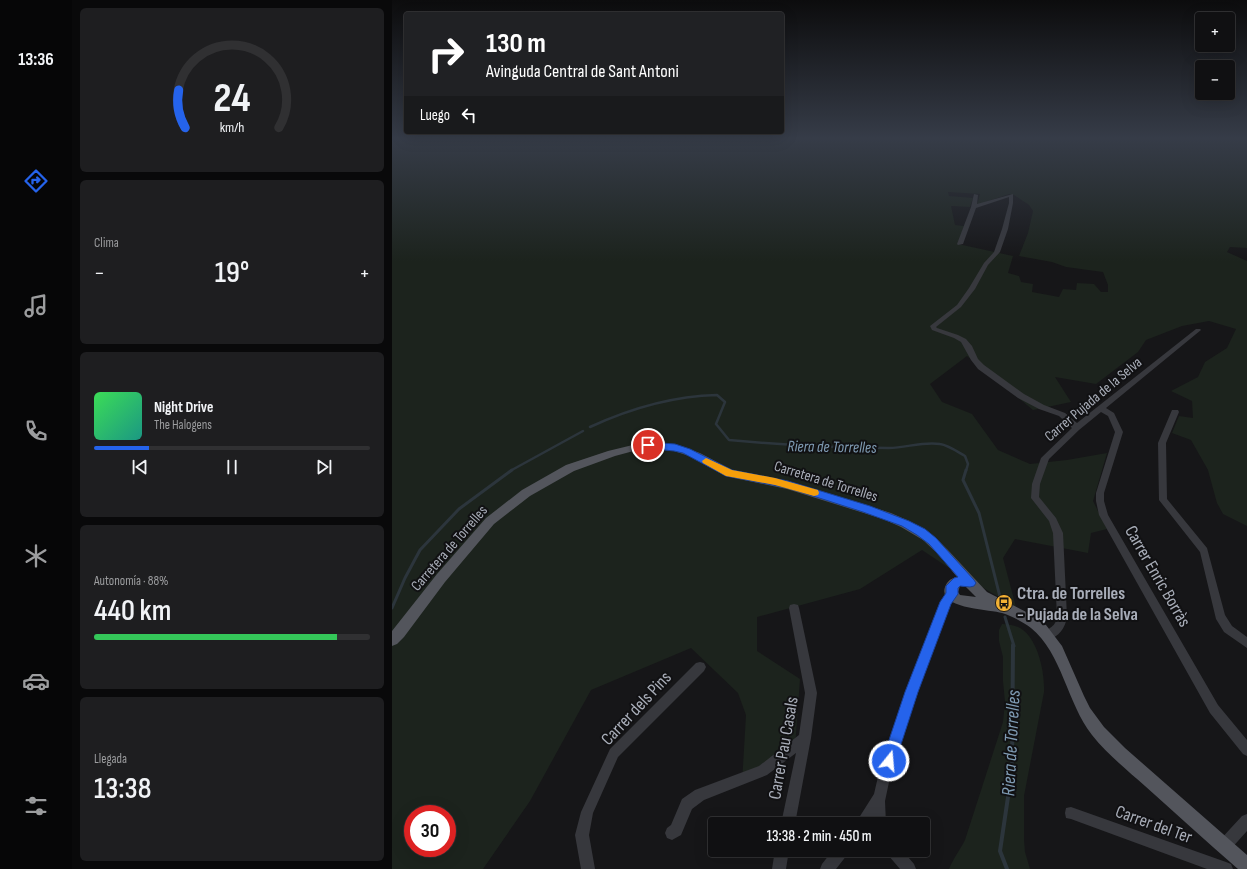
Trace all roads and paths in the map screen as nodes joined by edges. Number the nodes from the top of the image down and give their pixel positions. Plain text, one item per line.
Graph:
1 (976, 195) dead end
2 (974, 207) junction
3 (960, 244) dead end
4 (1198, 330) dead end
5 (1101, 408) junction
6 (1175, 412) dead end
7 (1076, 428) junction
8 (954, 566) junction
9 (954, 588) junction
10 (973, 591) junction
11 (794, 608) dead end
12 (1048, 635) junction
13 (392, 640) edge
14 (1247, 643) edge
15 (700, 667) dead end
16 (805, 738) junction
17 (1247, 750) edge
18 (878, 797) junction
19 (1071, 813) dead end
20 (789, 817) edge
21 (866, 817) edge
22 (879, 817) edge
23 (1244, 824) edge
24 (672, 833) dead end
25 (1224, 846) junction
26 (781, 857) edge
27 (836, 857) edge
28 (900, 857) edge
29 (1247, 866) edge
30 (588, 869) edge
31 (779, 869) edge
32 (827, 869) edge
33 (909, 869) edge
34 (1226, 869) edge

1 - 2 street
2 - 3 street
2 - 7 street
4 - 5 street, Carrer Pujada de la Selva
5 - 7 street, Carrer Pujada de la Selva
5 - 17 street, Carrer Enric Borràs
6 - 14 street
7 - 12 street, Carrer Pujada de la Selva
8 - 9 main road
8 - 10 main road, Carretera de Torrelles
8 - 13 main road, Carretera de Torrelles
9 - 10 main road
9 - 10 main road
9 - 18 street
10 - 12 main road
11 - 16 street, Carrer Pau Casals
12 - 25 main road
15 - 30 street, Carrer dels Pins
16 - 20 street, Carrer Pau Casals
16 - 24 street
18 - 21 street
18 - 22 street
19 - 34 street, Carrer del Ter
23 - 25 street
25 - 29 main road
26 - 31 street
27 - 32 street
28 - 33 street

